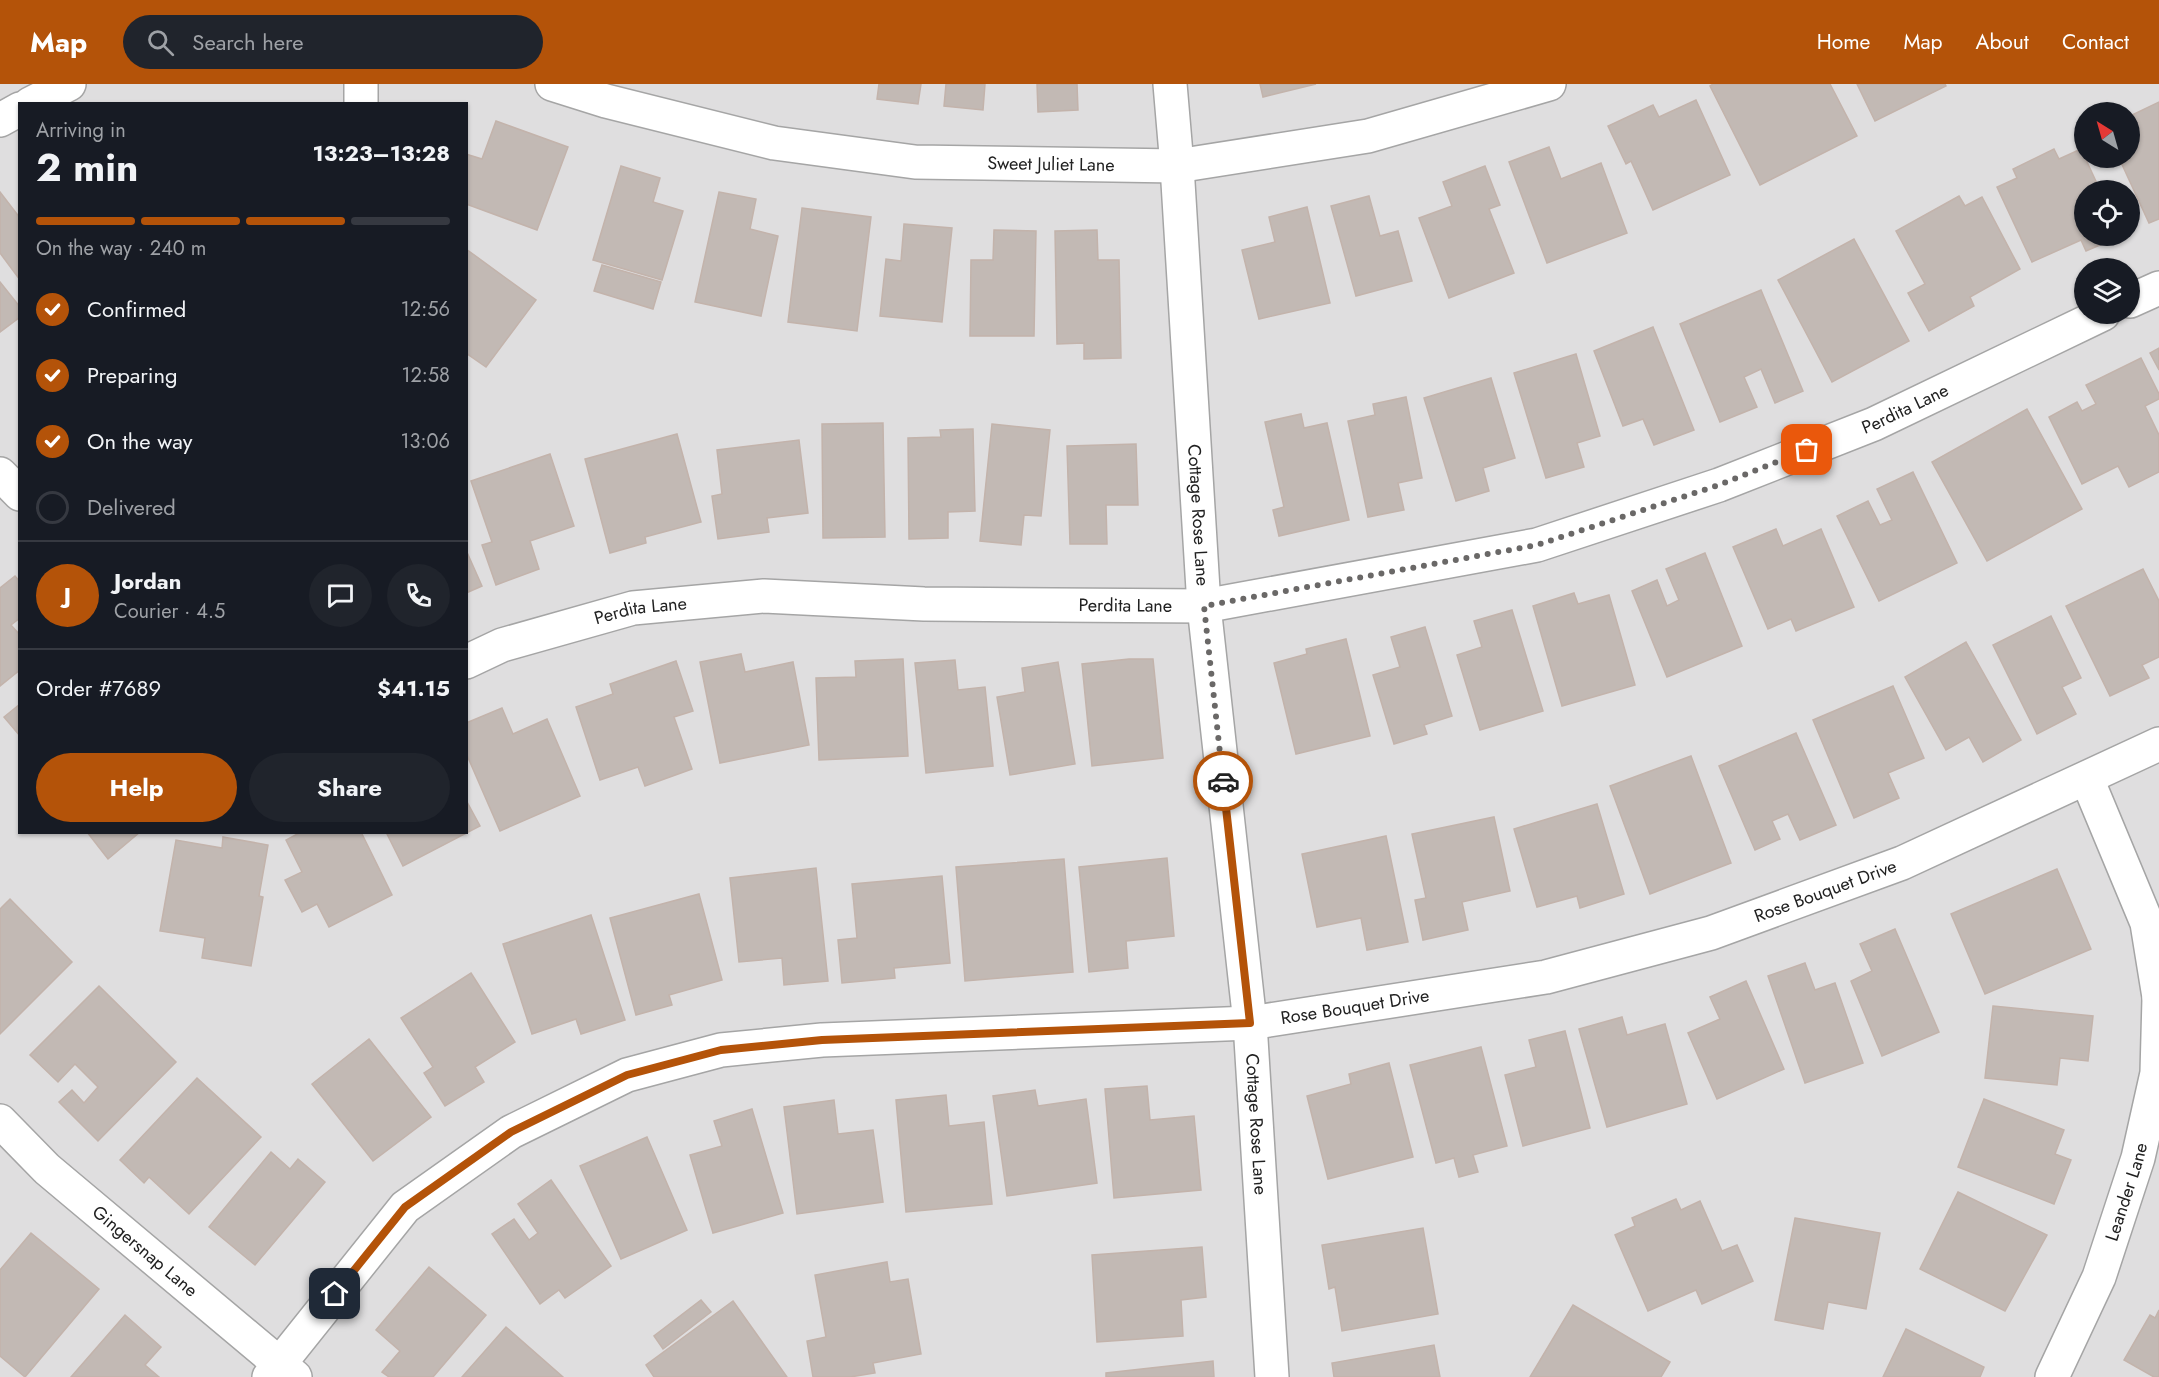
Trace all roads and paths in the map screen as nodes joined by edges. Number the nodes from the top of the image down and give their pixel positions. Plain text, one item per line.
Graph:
1 (69, 84) edge
2 (361, 84) edge
3 (552, 84) edge
4 (1170, 84) edge
5 (1549, 84) edge
6 (34, 102) edge
7 (362, 102) edge
8 (18, 110) edge
9 (0, 120) edge
10 (1177, 166) junction
11 (2159, 288) edge
12 (2140, 297) edge
13 (2082, 324) edge
14 (0, 474) edge
15 (18, 492) edge
16 (1204, 606) junction
17 (468, 661) edge
18 (2159, 744) edge
19 (2087, 779) junction
20 (2159, 997) edge
21 (1250, 1023) junction
22 (0, 1121) edge
23 (281, 1373) edge
24 (1272, 1377) edge
25 (2052, 1377) edge

1 - 6 street
2 - 7 street
3 - 10 street, Sweet Juliet Lane
4 - 10 street, Cottage Rose Lane
5 - 10 street, Sweet Juliet Lane
8 - 9 street
10 - 16 street, Cottage Rose Lane
11 - 12 street
13 - 16 street, Perdita Lane
14 - 15 street
16 - 17 street, Perdita Lane
16 - 21 street, Cottage Rose Lane
18 - 19 street, Rose Bouquet Drive
19 - 20 street, Leander Lane
19 - 21 street, Rose Bouquet Drive
20 - 25 street, Leander Lane
21 - 23 street, Rose Bouquet Drive
21 - 24 street, Cottage Rose Lane
22 - 23 street, Gingersnap Lane

